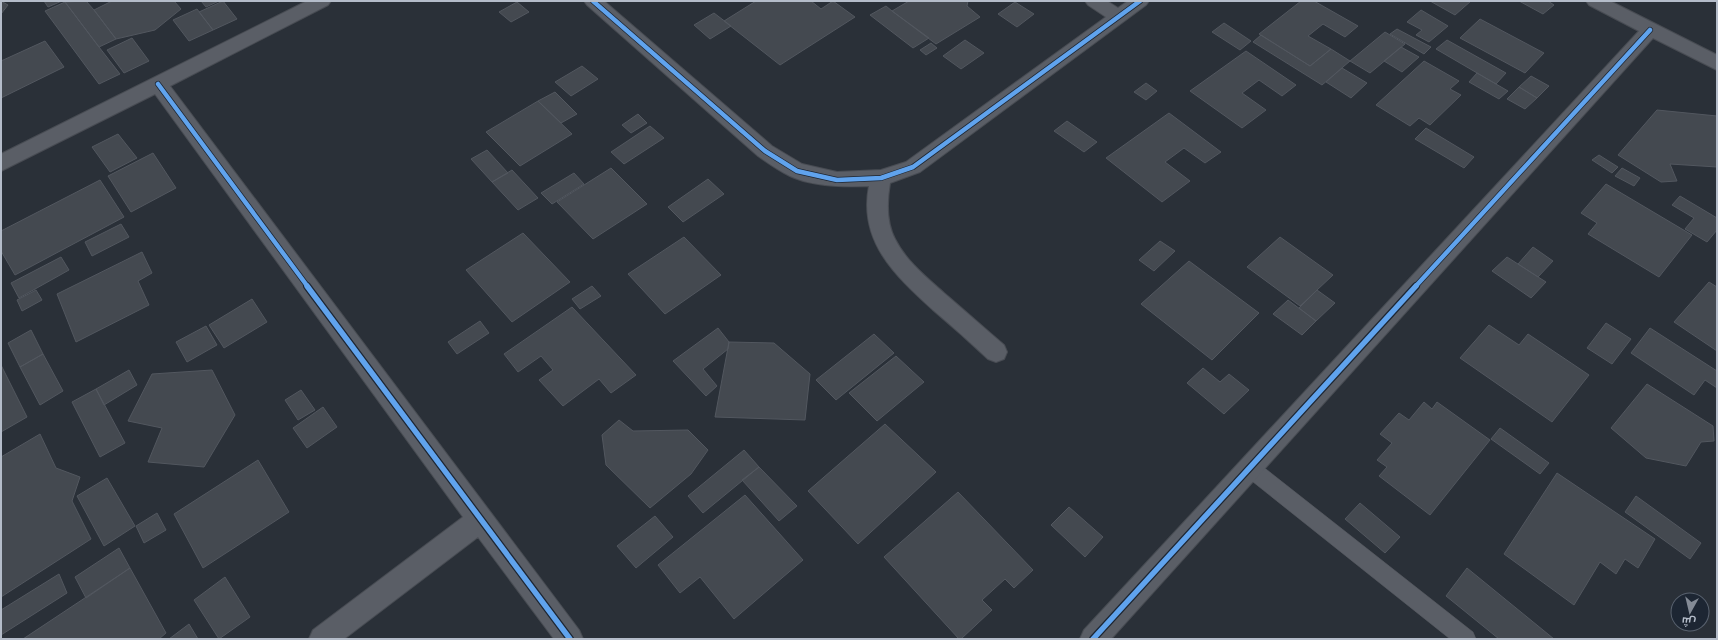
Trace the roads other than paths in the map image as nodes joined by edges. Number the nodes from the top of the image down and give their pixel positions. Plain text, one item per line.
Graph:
1 (322, 1) edge
2 (593, 1) edge
3 (1094, 1) edge
4 (1140, 1) edge
5 (1595, 1) edge
6 (1118, 16) junction
7 (1650, 30) junction
8 (1717, 63) edge
9 (158, 84) junction
10 (1, 163) edge
11 (881, 178) junction
12 (996, 352) dead end
13 (1250, 468) junction
14 (480, 520) junction
15 (322, 639) edge
16 (570, 639) edge
17 (1094, 639) edge
18 (1466, 639) edge

1 - 9 street
2 - 11 street
3 - 6 street
4 - 6 street
5 - 7 street
6 - 11 street
7 - 8 street
7 - 13 street
9 - 10 street
9 - 14 street
11 - 12 street
13 - 17 street
13 - 18 lane
14 - 15 street
14 - 16 street

